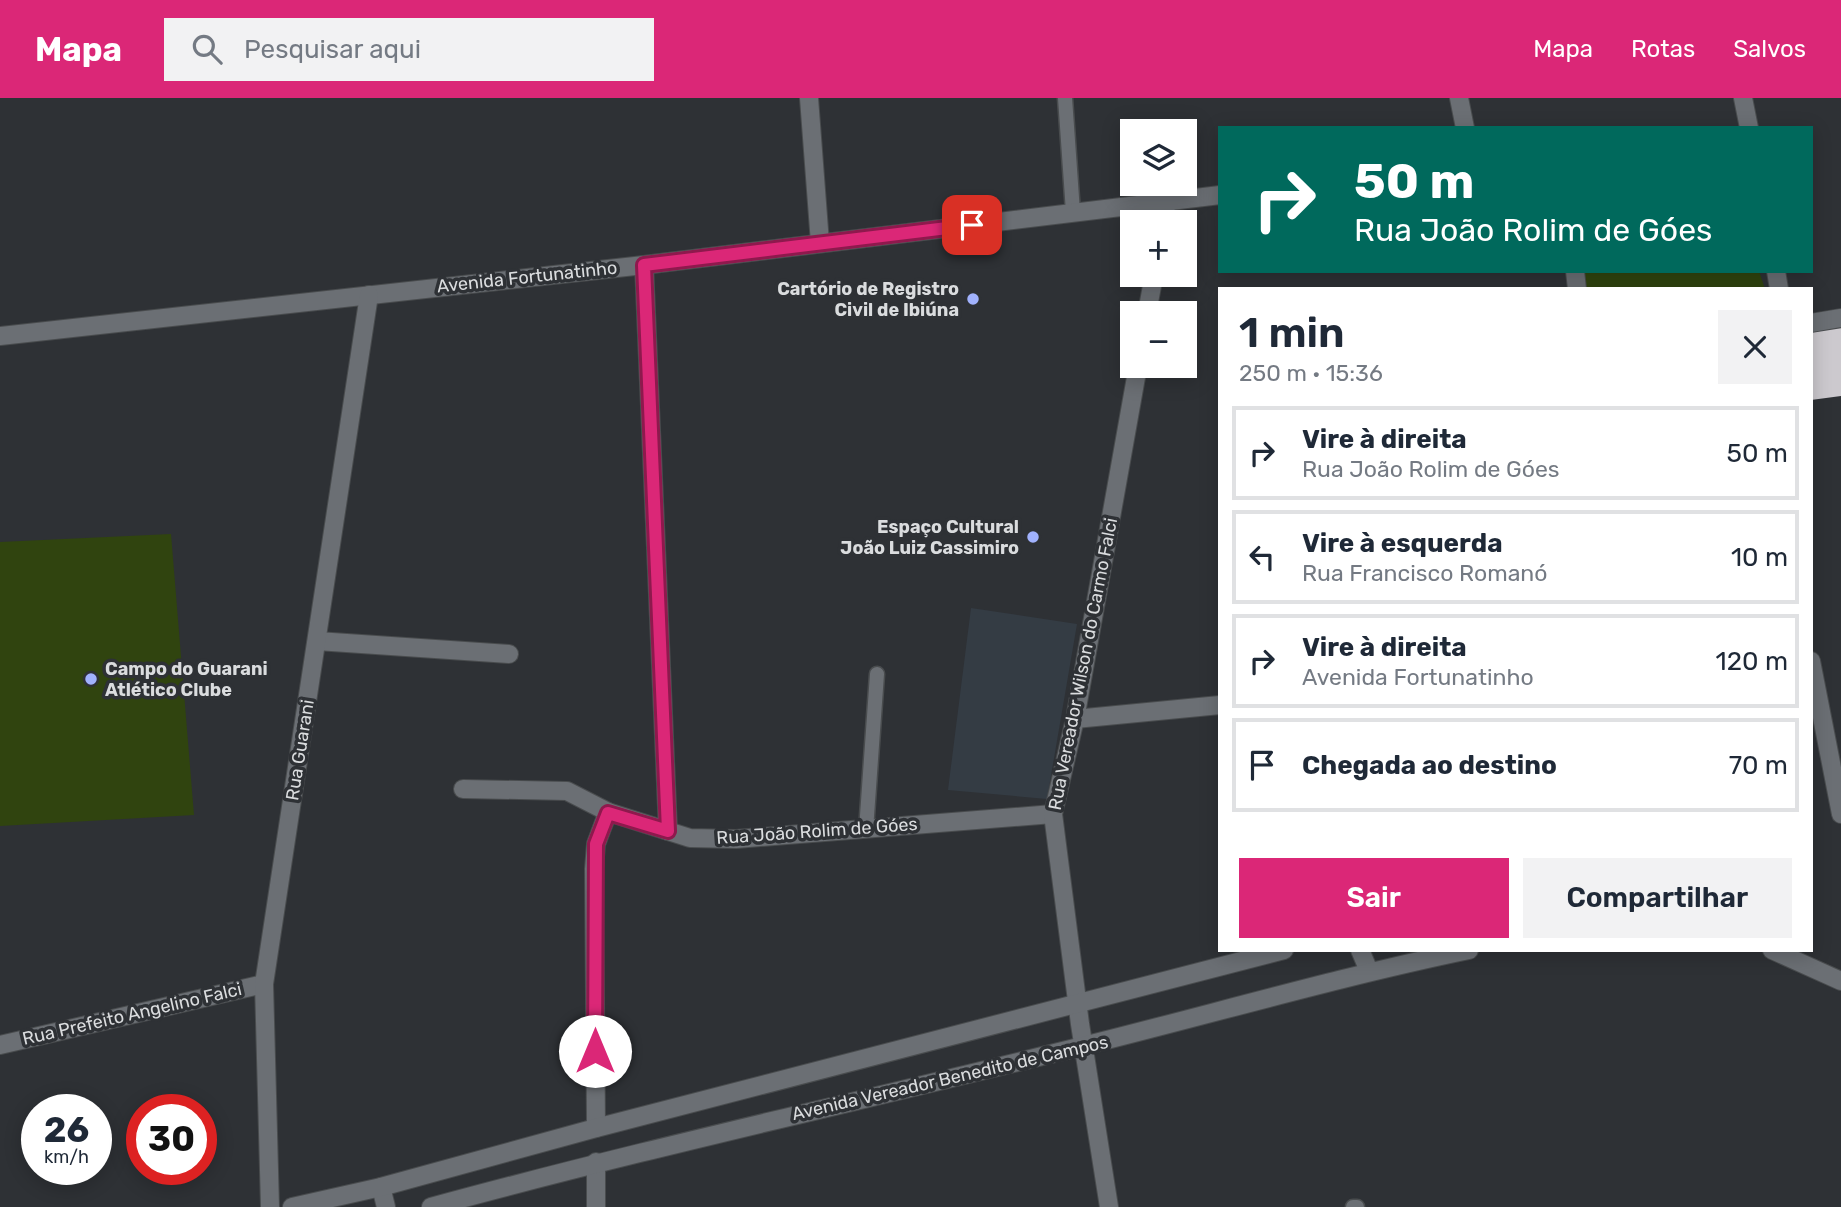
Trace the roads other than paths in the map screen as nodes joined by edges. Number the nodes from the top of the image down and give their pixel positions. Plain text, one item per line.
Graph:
1 (808, 98) edge
2 (1065, 98) edge
3 (1459, 98) edge
4 (1747, 99) edge
5 (1465, 126) edge
6 (1749, 126) edge
7 (1218, 195) edge
8 (1167, 201) junction
9 (1165, 210) edge
10 (1073, 212) junction
11 (820, 243) junction
12 (644, 265) junction
13 (369, 295) junction
14 (1841, 318) edge
15 (1813, 323) edge
16 (0, 335) edge
17 (1136, 378) edge
18 (317, 641) junction
19 (509, 654) dead end
20 (1813, 671) edge
21 (877, 674) dead end
22 (1218, 705) edge
23 (1075, 719) junction
24 (463, 789) dead end
25 (608, 813) junction
26 (1053, 814) junction
27 (1841, 814) edge
28 (866, 830) junction
29 (668, 831) junction
30 (1276, 952) edge
31 (1361, 952) edge
32 (1459, 952) edge
33 (1776, 952) edge
34 (1369, 971) junction
35 (1841, 981) edge
36 (264, 984) junction
37 (1077, 1005) junction
38 (0, 1045) edge
39 (1084, 1046) junction
40 (596, 1128) junction
41 (596, 1162) junction
42 (381, 1187) junction
43 (270, 1207) edge
44 (292, 1207) edge
45 (386, 1207) edge
46 (431, 1207) edge
47 (596, 1207) edge
48 (1109, 1207) edge

1 - 11 street
2 - 10 lane
3 - 5 street
4 - 6 street
7 - 8 street, Avenida Fortunatinho
8 - 9 street
8 - 10 street, Avenida Fortunatinho
10 - 11 street, Avenida Fortunatinho
11 - 12 street, Avenida Fortunatinho
12 - 13 street, Avenida Fortunatinho
12 - 29 street
13 - 16 street, Avenida Fortunatinho
13 - 18 street, Rua Guarani
14 - 15 street
17 - 23 street, Rua Vereador Wilson do Carmo Falci
18 - 19 street
18 - 36 street, Rua Guarani
20 - 27 street
21 - 28 lane
22 - 23 street
23 - 26 street, Rua Vereador Wilson do Carmo Falci
24 - 25 street, Rua João Rolim de Góes
25 - 29 street, Rua João Rolim de Góes
25 - 40 street
26 - 28 street, Rua João Rolim de Góes
26 - 37 street, Rua Vereador Wilson do Carmo Falci
28 - 29 street, Rua João Rolim de Góes
30 - 37 street, Avenida Vereador Benedito de Campos
31 - 34 street
32 - 34 street, Avenida Vereador Benedito de Campos
33 - 35 street
34 - 39 street, Avenida Vereador Benedito de Campos
36 - 38 street, Rua Prefeito Angelino Falci
36 - 43 street, Rua Guarani
37 - 39 street, Rua Vereador Wilson do Carmo Falci
37 - 40 street, Avenida Vereador Benedito de Campos
39 - 41 street, Avenida Vereador Benedito de Campos
39 - 48 street, Rua Vereador Wilson do Carmo Falci
40 - 42 street, Avenida Vereador Benedito de Campos
41 - 46 street, Avenida Vereador Benedito de Campos
41 - 47 street
42 - 44 street, Avenida Vereador Benedito de Campos
42 - 45 street

